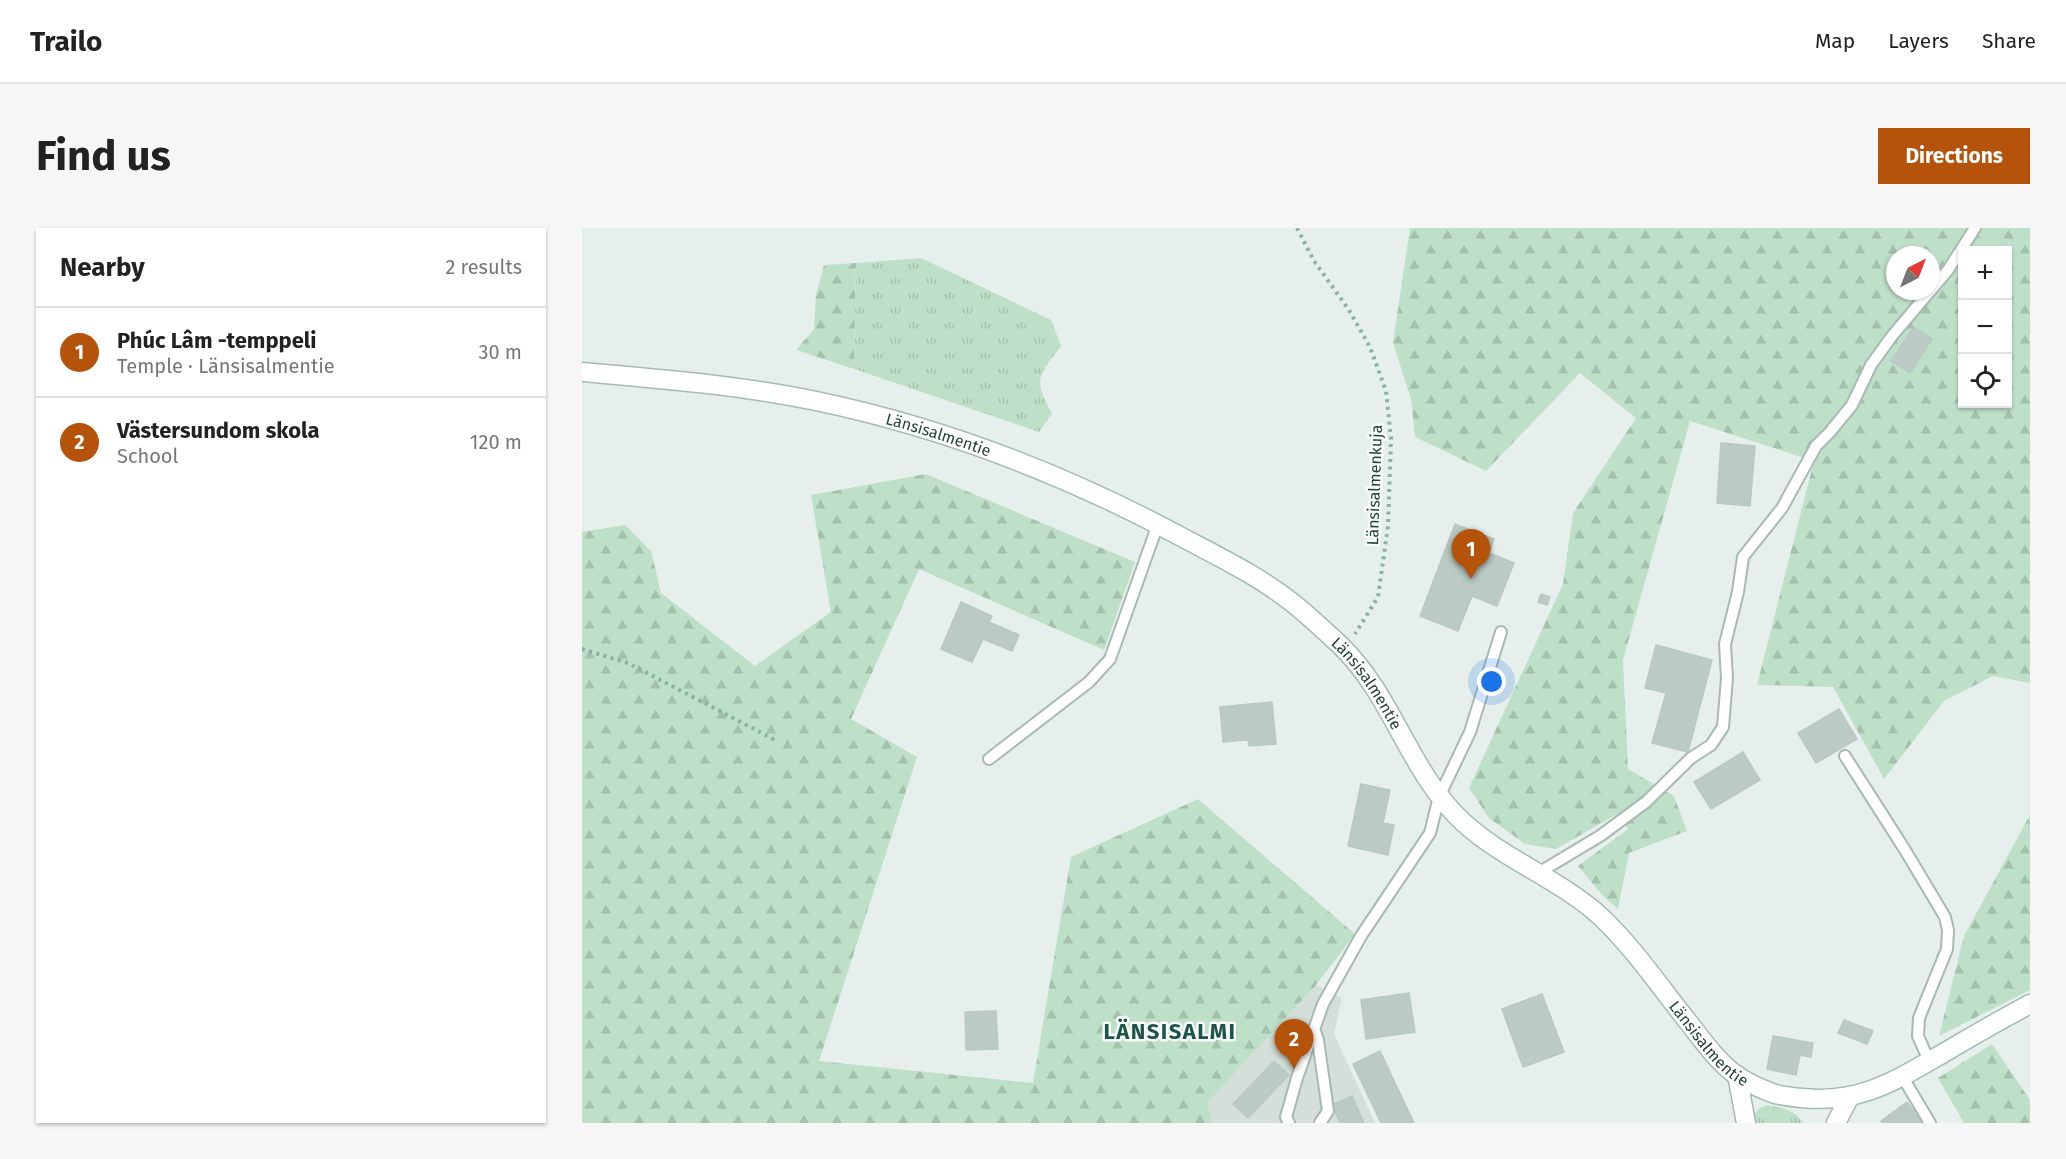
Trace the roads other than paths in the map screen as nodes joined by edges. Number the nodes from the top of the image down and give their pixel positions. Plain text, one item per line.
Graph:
1 (1975, 228) edge
2 (1940, 280) edge
3 (1923, 300) edge
4 (582, 372) edge
5 (1158, 524) junction
6 (1501, 632) dead end
7 (1845, 756) dead end
8 (989, 759) dead end
9 (1439, 797) junction
10 (1540, 872) junction
11 (2030, 1004) edge
12 (1314, 1029) junction
13 (1929, 1061) junction
14 (1737, 1075) junction
15 (1902, 1076) junction
16 (1850, 1096) junction
17 (1289, 1123) edge
18 (1320, 1123) edge
19 (1746, 1123) edge
20 (1836, 1123) edge
21 (1930, 1123) edge

1 - 2 lane
3 - 10 lane
4 - 5 street, Länsisalmentie
5 - 8 lane
5 - 9 street, Länsisalmentie
6 - 9 lane
7 - 13 lane
9 - 10 street, Länsisalmentie
9 - 12 lane
10 - 14 street, Länsisalmentie
11 - 13 street, Länsisalmentie
12 - 17 lane
12 - 18 lane
13 - 15 street, Länsisalmentie
14 - 16 street, Länsisalmentie
14 - 19 street
15 - 16 street, Länsisalmentie
15 - 21 lane
16 - 20 street

